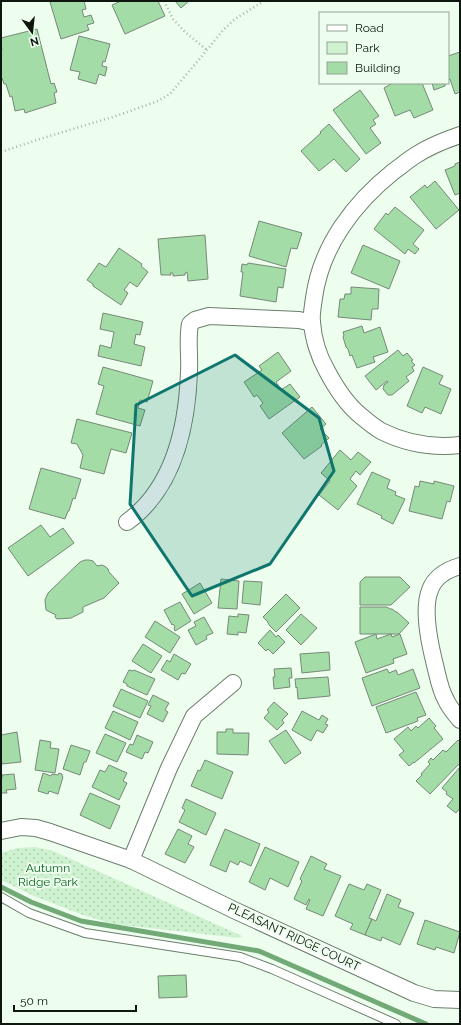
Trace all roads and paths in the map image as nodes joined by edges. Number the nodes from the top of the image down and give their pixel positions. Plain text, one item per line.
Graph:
1 (164, 1) edge
2 (264, 1) edge
3 (207, 50) junction
4 (460, 135) edge
5 (1, 152) edge
6 (312, 323) junction
7 (460, 445) edge
8 (127, 522) dead end
9 (460, 566) edge
10 (233, 682) dead end
11 (460, 720) edge
12 (1, 831) edge
13 (131, 860) junction
14 (1, 897) edge
15 (460, 1000) edge
16 (396, 1024) edge

1 - 3 path
2 - 3 path
3 - 5 path
4 - 6 street
6 - 7 street
6 - 8 street
9 - 11 street
10 - 13 street
12 - 13 street, PLEASANT RIDGE COURT
13 - 15 street, PLEASANT RIDGE COURT
14 - 16 lane

